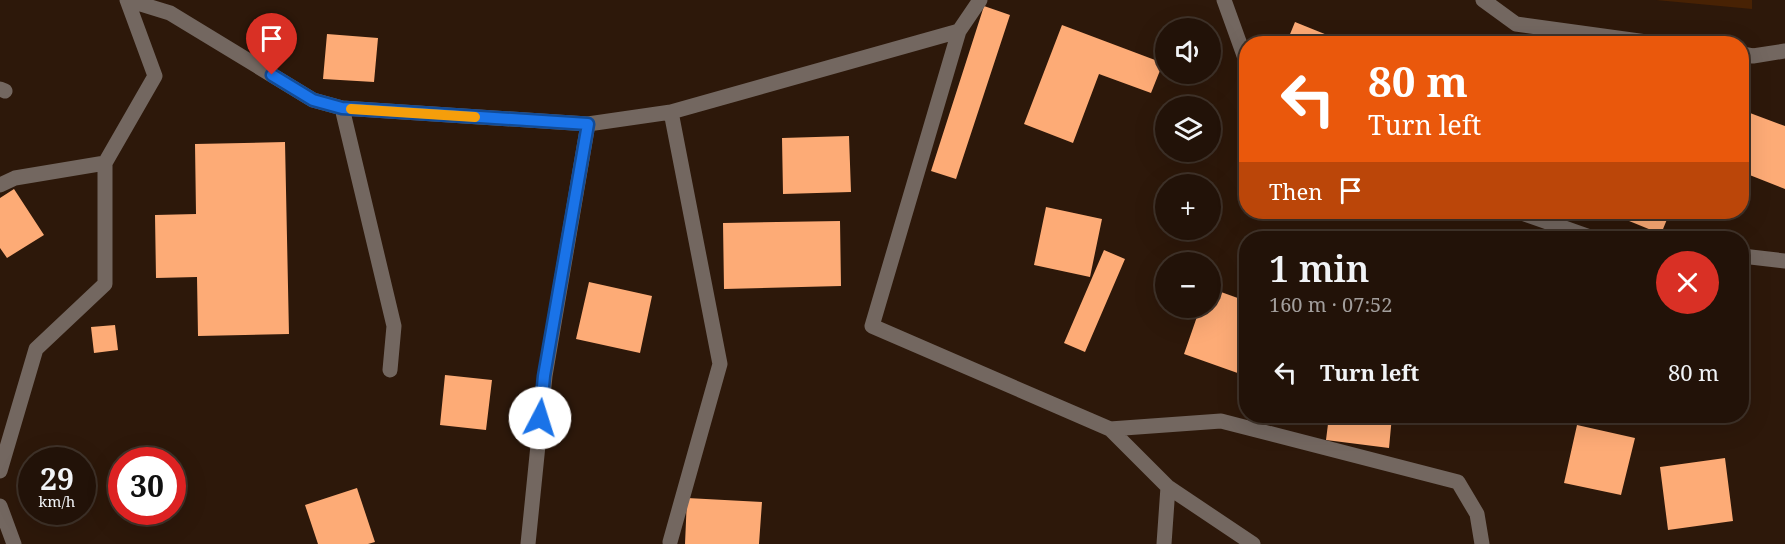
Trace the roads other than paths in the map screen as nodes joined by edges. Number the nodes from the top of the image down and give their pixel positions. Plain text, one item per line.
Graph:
1 (127, 0) edge
2 (980, 0) edge
3 (1224, 0) edge
4 (1483, 0) edge
5 (959, 31) junction
6 (1603, 36) edge
7 (1239, 42) edge
8 (1785, 51) edge
9 (1749, 55) edge
10 (342, 108) junction
11 (671, 112) junction
12 (588, 124) junction
13 (105, 164) junction
14 (0, 185) edge
15 (1539, 219) edge
16 (1573, 231) edge
17 (1749, 257) edge
18 (1785, 261) edge
19 (390, 370) dead end
20 (1110, 429) junction
21 (0, 471) edge
22 (1168, 487) junction
23 (0, 506) edge
24 (670, 542) dead end
25 (14, 544) edge
26 (528, 544) edge
27 (1164, 544) edge
28 (1253, 544) edge
29 (1482, 544) edge

1 - 10 street
1 - 13 street
2 - 5 street
3 - 7 street
4 - 6 street
5 - 11 street
5 - 20 street
8 - 9 street
10 - 12 street
10 - 19 street
11 - 12 street
11 - 24 street
12 - 26 street
13 - 14 street
13 - 21 street
15 - 16 street
17 - 18 street
20 - 22 street
20 - 29 street
22 - 27 street
22 - 28 street
23 - 25 street

